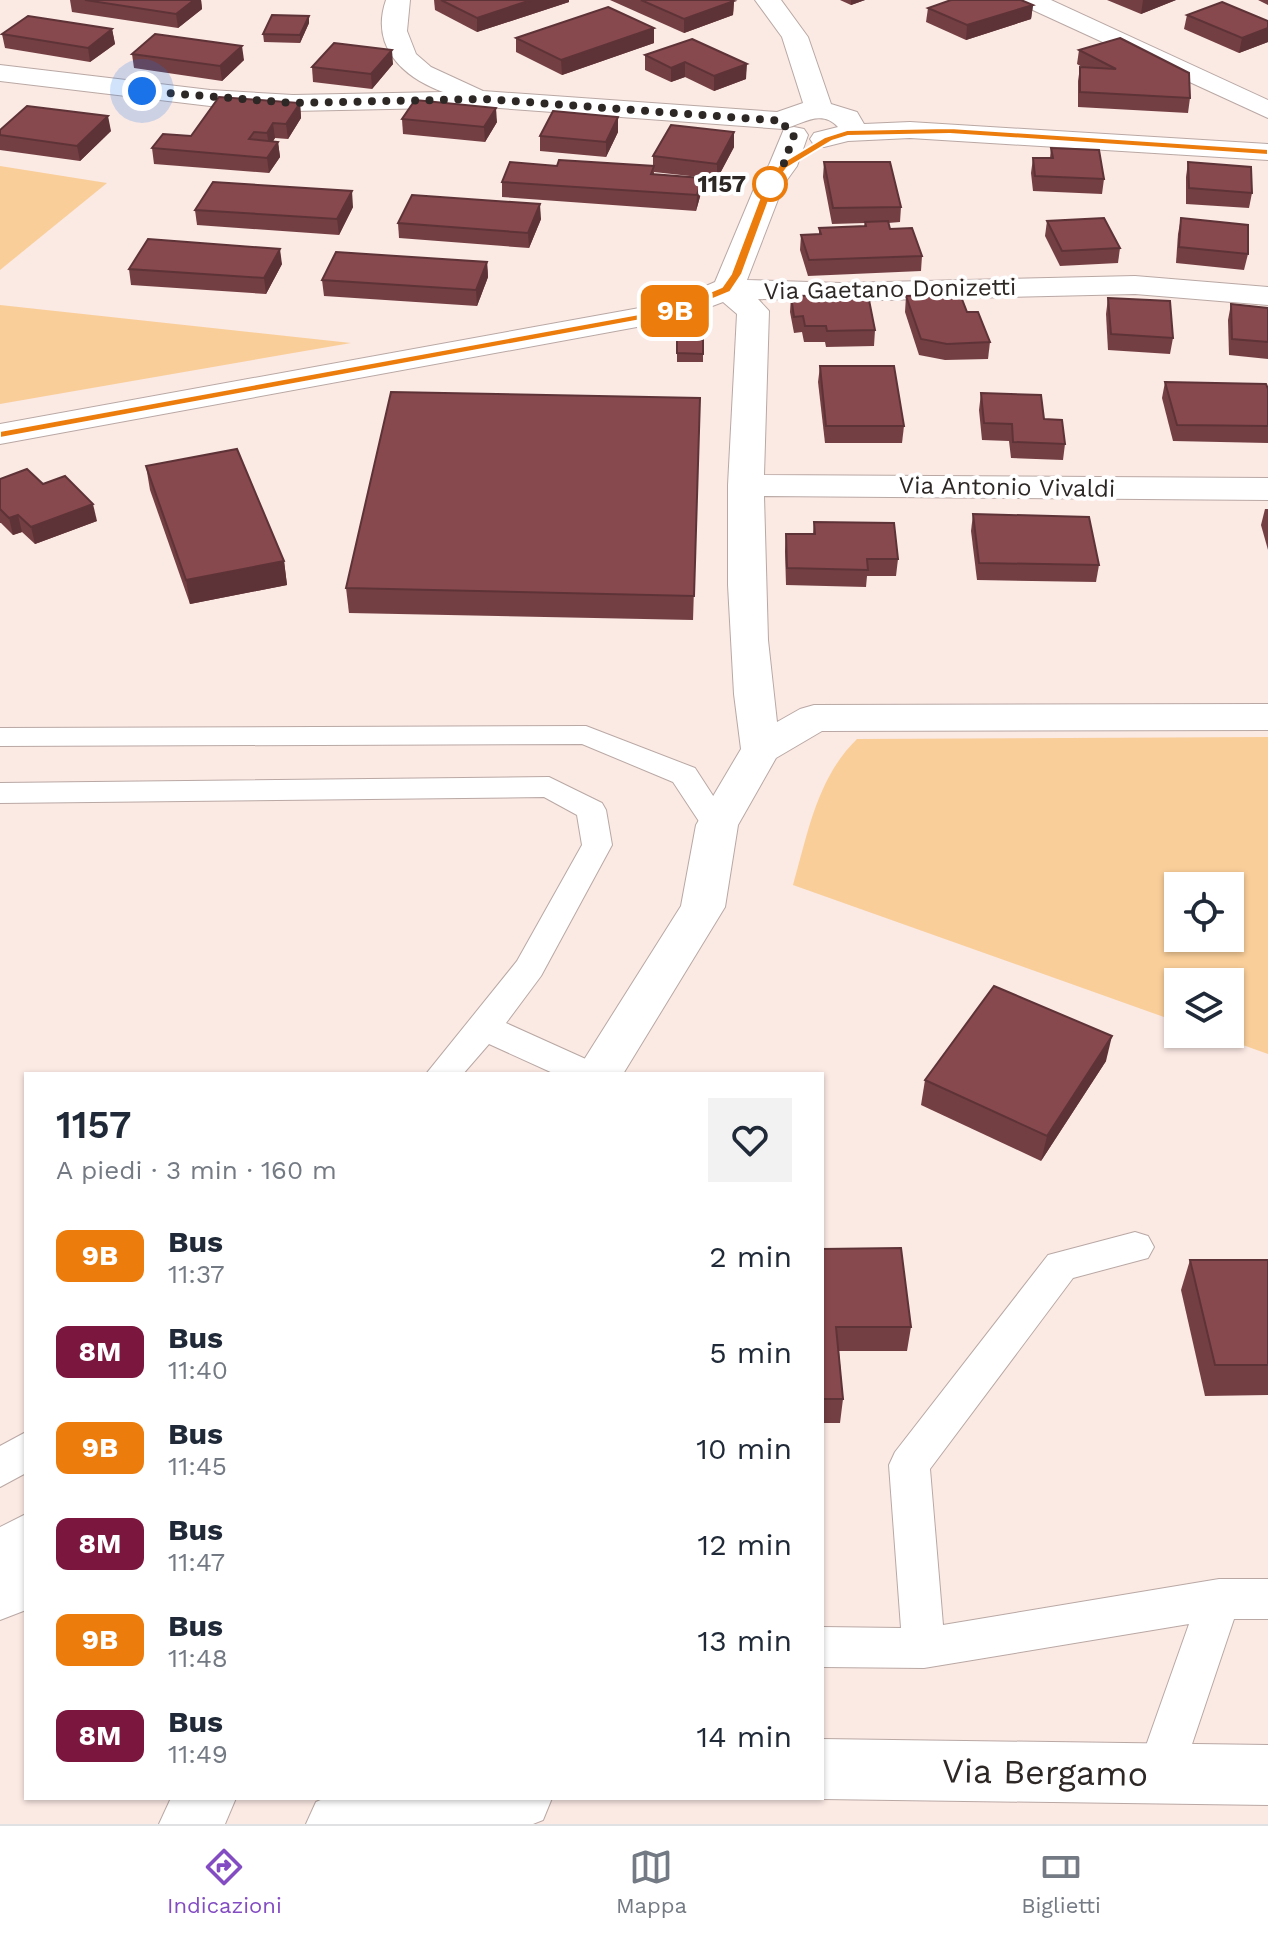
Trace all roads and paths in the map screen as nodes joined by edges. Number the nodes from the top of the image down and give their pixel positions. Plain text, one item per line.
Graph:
1 (398, 0) edge
2 (767, 0) edge
3 (1031, 0) edge
4 (0, 73) edge
5 (485, 99) junction
6 (819, 110) junction
7 (1268, 110) edge
8 (789, 128) junction
9 (841, 130) junction
10 (1268, 152) edge
11 (783, 166) junction
12 (726, 289) junction
13 (1268, 296) edge
14 (0, 434) edge
15 (746, 485) junction
16 (1268, 489) edge
17 (1268, 717) edge
18 (0, 737) edge
19 (761, 749) junction
20 (0, 793) edge
21 (717, 825) junction
22 (484, 1027) junction
23 (445, 1072) edge
24 (583, 1072) edge
25 (600, 1072) edge
26 (1135, 1247) dead end
27 (24, 1451) edge
28 (0, 1469) edge
29 (24, 1542) edge
30 (0, 1564) edge
31 (24, 1584) edge
32 (0, 1593) edge
33 (1219, 1599) junction
34 (1268, 1599) edge
35 (824, 1647) edge
36 (924, 1648) junction
37 (824, 1769) edge
38 (1159, 1774) junction
39 (1268, 1775) edge
40 (204, 1800) edge
41 (507, 1800) edge
42 (191, 1824) edge
43 (338, 1824) edge

1 - 5 street
2 - 6 street
3 - 7 street
4 - 5 street
5 - 8 street
6 - 8 street
6 - 9 street
8 - 9 street
8 - 11 street
9 - 10 street
9 - 11 street
11 - 12 street
12 - 13 street, Via Gaetano Donizetti
12 - 14 street, Via Gaetano Donizetti
12 - 15 street
15 - 16 street, Via Antonio Vivaldi
15 - 19 street
17 - 19 street
18 - 21 lane
19 - 21 street
20 - 22 lane
21 - 25 street
22 - 23 lane
22 - 24 lane
26 - 36 lane
27 - 28 lane
29 - 30 street
31 - 32 street
33 - 34 lane
33 - 36 lane
33 - 38 lane
35 - 36 lane
37 - 38 street, Via Bergamo
38 - 39 street, Via Bergamo
40 - 42 street
41 - 43 street

